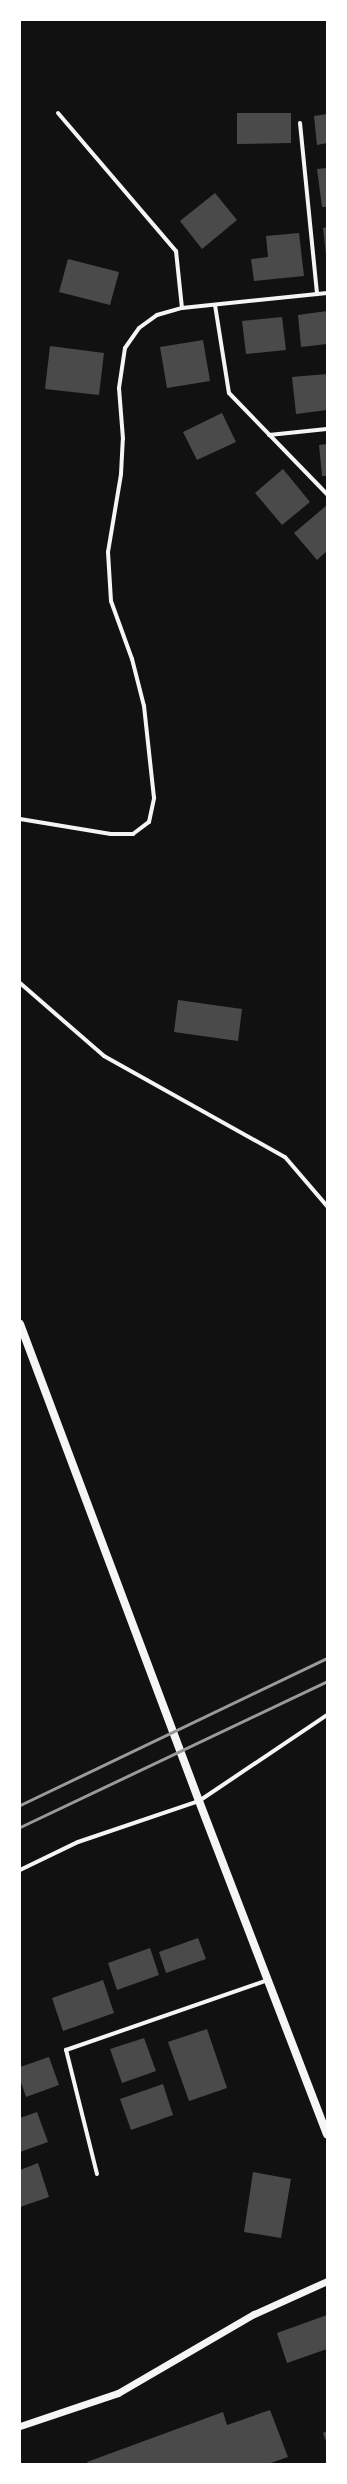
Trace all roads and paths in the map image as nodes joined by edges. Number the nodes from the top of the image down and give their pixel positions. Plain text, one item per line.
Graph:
1 (58, 113) dead end
2 (300, 123) dead end
3 (327, 293) edge
4 (317, 294) junction
5 (214, 305) junction
6 (182, 308) junction
7 (327, 429) edge
8 (269, 435) junction
9 (327, 494) edge
10 (20, 819) edge
11 (20, 983) edge
12 (327, 1206) edge
13 (20, 1324) edge
14 (327, 1715) edge
15 (199, 1801) junction
16 (20, 1870) edge
17 (268, 1980) junction
18 (327, 2134) edge
19 (97, 2174) dead end
20 (327, 2280) edge
21 (20, 2426) edge

1 - 6 street
2 - 4 street
3 - 4 street
4 - 5 street
5 - 6 street
5 - 8 street
6 - 10 street
7 - 8 street
8 - 9 street
11 - 12 street
13 - 15 main road
14 - 15 street
15 - 16 street
15 - 17 main road
17 - 18 main road
17 - 19 street
20 - 21 street

